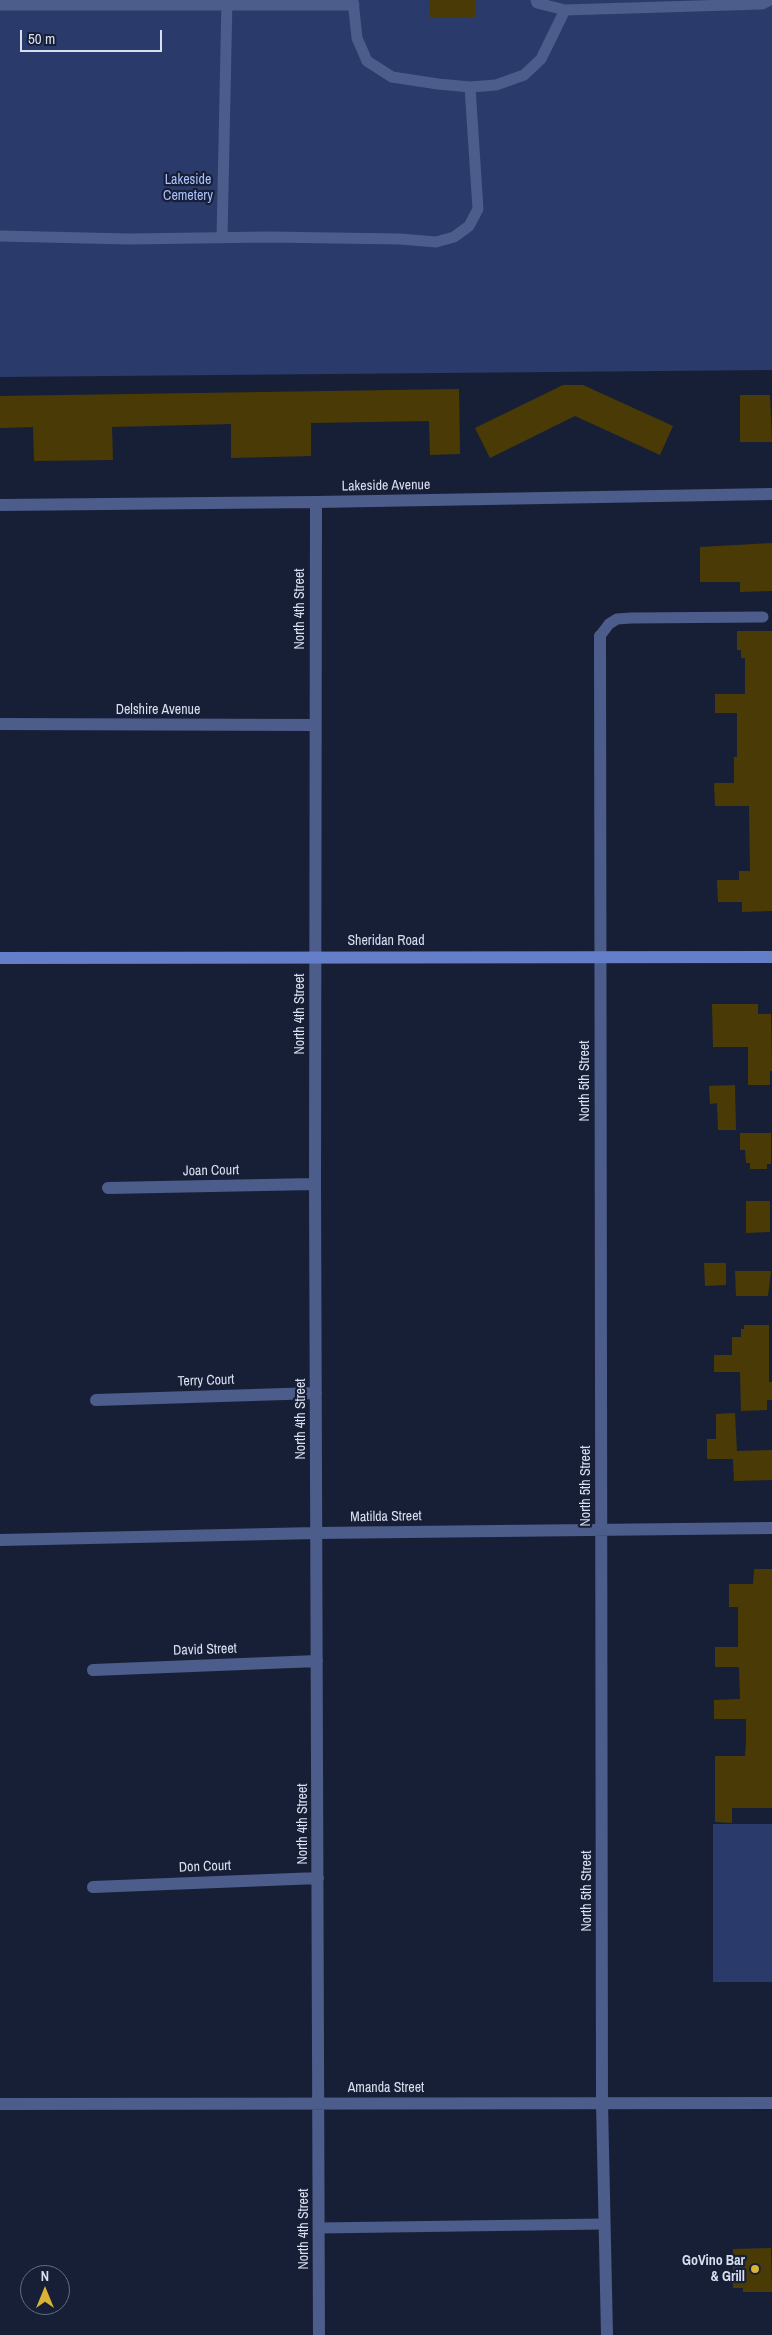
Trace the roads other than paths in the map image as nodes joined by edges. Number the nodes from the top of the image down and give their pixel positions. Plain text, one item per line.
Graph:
1 (536, 0) edge
2 (770, 0) edge
3 (227, 2) edge
4 (354, 2) edge
5 (0, 4) edge
6 (566, 10) junction
7 (470, 87) junction
8 (0, 236) edge
9 (222, 238) junction
10 (772, 494) edge
11 (316, 502) junction
12 (0, 505) edge
13 (763, 617) dead end
14 (600, 636) joint
15 (0, 724) edge
16 (315, 725) junction
17 (316, 956) junction
18 (600, 956) junction
19 (772, 957) edge
20 (0, 958) edge
21 (315, 1184) junction
22 (108, 1188) dead end
23 (316, 1393) junction
24 (96, 1400) dead end
25 (772, 1528) edge
26 (601, 1530) junction
27 (316, 1533) junction
28 (0, 1540) edge
29 (317, 1661) junction
30 (93, 1670) dead end
31 (318, 1878) junction
32 (94, 1887) dead end
33 (318, 2103) junction
34 (602, 2103) junction
35 (772, 2103) edge
36 (0, 2104) edge
37 (604, 2224) junction
38 (319, 2228) junction
39 (319, 2335) edge
40 (607, 2335) edge

1 - 6 lane
2 - 6 lane
3 - 4 lane
3 - 5 lane
3 - 9 lane
4 - 7 lane
6 - 7 lane
7 - 9 lane
8 - 9 lane
10 - 11 street, Lakeside Avenue
11 - 12 street, Lakeside Avenue
11 - 16 street, North 4th Street
13 - 14 lane
14 - 18 street, North 5th Street
15 - 16 street, Delshire Avenue
16 - 17 street, North 4th Street
17 - 18 main road, Sheridan Road
17 - 20 main road, Sheridan Road
17 - 21 street, North 4th Street
18 - 19 main road, Sheridan Road
18 - 26 street, North 5th Street
21 - 22 street, Joan Court
21 - 23 street, North 4th Street
23 - 24 street, Terry Court
23 - 27 street, North 4th Street
25 - 26 street, Matilda Street
26 - 27 street, Matilda Street
26 - 34 street, North 5th Street
27 - 28 street, Matilda Street
27 - 29 street, North 4th Street
29 - 30 street, David Street
29 - 31 street, North 4th Street
31 - 32 street, Don Court
31 - 33 street, North 4th Street
33 - 34 street, Amanda Street
33 - 36 street, Amanda Street
33 - 38 street, North 4th Street
34 - 35 street, Amanda Street
34 - 37 street, North 5th Street
37 - 38 lane
37 - 40 street, North 5th Street
38 - 39 street, North 4th Street

